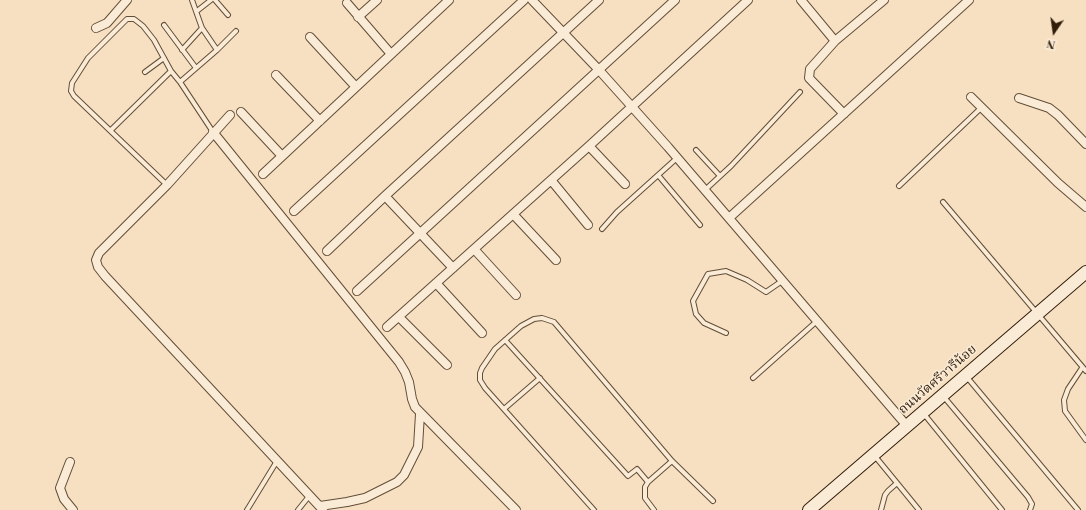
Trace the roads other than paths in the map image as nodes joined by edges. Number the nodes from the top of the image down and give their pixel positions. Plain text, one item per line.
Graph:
1 (127, 0) edge
2 (192, 0) edge
3 (211, 0) edge
4 (215, 0) edge
5 (377, 0) edge
6 (449, 0) edge
7 (524, 0) edge
8 (532, 0) edge
9 (599, 0) edge
10 (675, 0) edge
11 (748, 0) edge
12 (801, 0) edge
13 (969, 0) edge
14 (880, 1) edge
15 (346, 3) dead end
16 (197, 11) junction
17 (228, 15) dead end
18 (358, 17) junction
19 (164, 25) dead end
20 (96, 28) dead end
21 (202, 28) junction
22 (236, 31) dead end
23 (563, 33) junction
24 (310, 37) dead end
25 (835, 41) junction
26 (182, 50) junction
27 (217, 50) junction
28 (391, 54) junction
29 (164, 58) junction
30 (196, 68) junction
31 (599, 70) junction
32 (171, 71) junction
33 (145, 72) dead end
34 (276, 75) dead end
35 (180, 82) junction
36 (356, 87) junction
37 (800, 92) dead end
38 (971, 97) dead end
39 (1019, 98) dead end
40 (632, 106) junction
41 (982, 108) junction
42 (241, 112) dead end
43 (844, 114) junction
44 (230, 115) dead end
45 (320, 121) junction
46 (110, 130) junction
47 (213, 132) junction
48 (1083, 136) edge
49 (1086, 144) edge
50 (589, 146) junction
51 (696, 150) dead end
52 (282, 156) junction
53 (677, 158) junction
54 (263, 174) dead end
55 (658, 175) junction
56 (720, 176) junction
57 (550, 180) junction
58 (625, 184) dead end
59 (167, 185) junction
60 (899, 186) dead end
61 (705, 190) junction
62 (385, 196) junction
63 (943, 202) dead end
64 (1086, 207) edge
65 (294, 211) dead end
66 (513, 214) junction
67 (729, 218) junction
68 (588, 225) dead end
69 (700, 225) dead end
70 (602, 229) dead end
71 (420, 233) junction
72 (474, 249) junction
73 (327, 251) dead end
74 (556, 260) dead end
75 (452, 268) junction
76 (1086, 272) edge
77 (783, 280) junction
78 (436, 283) junction
79 (357, 291) dead end
80 (516, 295) dead end
81 (1037, 314) junction
82 (399, 317) junction
83 (817, 321) junction
84 (387, 327) dead end
85 (482, 333) dead end
86 (726, 333) dead end
87 (505, 340) junction
88 (447, 365) dead end
89 (1082, 368) junction
90 (1086, 371) edge
91 (966, 375) junction
92 (540, 378) junction
93 (753, 378) dead end
94 (943, 395) junction
95 (504, 409) junction
96 (923, 412) junction
97 (420, 414) junction
98 (907, 426) junction
99 (1086, 440) edge
100 (874, 455) junction
101 (278, 460) junction
102 (672, 461) junction
103 (70, 462) dead end
104 (648, 482) junction
105 (897, 483) junction
106 (310, 494) junction
107 (713, 501) dead end
108 (321, 508) edge
109 (73, 510) edge
110 (246, 510) edge
111 (298, 510) edge
112 (516, 510) edge
113 (594, 510) edge
114 (654, 510) edge
115 (809, 510) edge
116 (881, 510) edge
117 (919, 510) edge
118 (1002, 510) edge
119 (1030, 510) edge
120 (1078, 510) edge

1 - 20 street
2 - 16 lane
3 - 16 lane
4 - 17 lane
5 - 18 street
6 - 28 street
7 - 65 street
8 - 23 street
9 - 23 street
10 - 31 street
11 - 40 street
12 - 25 street
13 - 43 street
14 - 25 street
15 - 18 street
16 - 21 lane
18 - 28 street
19 - 26 lane
21 - 26 lane
21 - 27 lane
22 - 27 lane
23 - 31 street
23 - 62 street
24 - 36 street
25 - 43 street
26 - 30 lane
27 - 30 lane
28 - 36 street
29 - 32 lane
29 - 33 lane
29 - 46 lane
30 - 35 lane
31 - 40 street
31 - 71 street
32 - 35 lane
32 - 46 lane
34 - 45 street
35 - 47 lane
36 - 45 street
37 - 56 lane
38 - 41 street
39 - 48 street
40 - 50 street
40 - 53 street
41 - 60 lane
41 - 64 street
42 - 52 street
43 - 67 street
44 - 47 street
45 - 52 street
46 - 59 lane
47 - 59 street
47 - 97 street
48 - 49 street
50 - 57 street
50 - 58 street
51 - 56 lane
52 - 54 street
53 - 55 lane
53 - 61 street
55 - 69 lane
55 - 70 lane
56 - 61 lane
57 - 66 street
57 - 68 street
59 - 101 street
61 - 67 street
62 - 71 street
62 - 73 street
63 - 81 lane
66 - 72 street
66 - 74 street
67 - 77 street
71 - 75 street
71 - 79 street
72 - 75 street
72 - 80 street
75 - 78 street
76 - 81 main road, ถนนวัดศรีวารีน้อย
77 - 83 street
77 - 86 lane
78 - 82 street
78 - 85 street
81 - 89 lane
81 - 91 main road, ถนนวัดศรีวารีน้อย
82 - 84 street
82 - 88 street
83 - 93 lane
83 - 98 street
87 - 92 lane
87 - 95 lane
87 - 102 lane
89 - 90 lane
89 - 99 lane
91 - 94 main road, ถนนวัดศรีวารีน้อย
91 - 120 lane
92 - 95 lane
92 - 104 lane
94 - 96 main road, ถนนวัดศรีวารีน้อย
94 - 119 lane
95 - 113 lane
96 - 98 main road, ถนนวัดศรีวารีน้อย
96 - 118 lane
97 - 108 street
97 - 112 street
98 - 100 main road, ถนนวัดศรีวารีน้อย
100 - 105 lane
100 - 115 main road, ถนนวัดศรีวารีน้อย
101 - 106 street
101 - 110 lane
102 - 104 lane
102 - 107 lane
103 - 109 street
104 - 114 lane
105 - 116 lane
105 - 117 lane
106 - 108 street
106 - 111 lane

